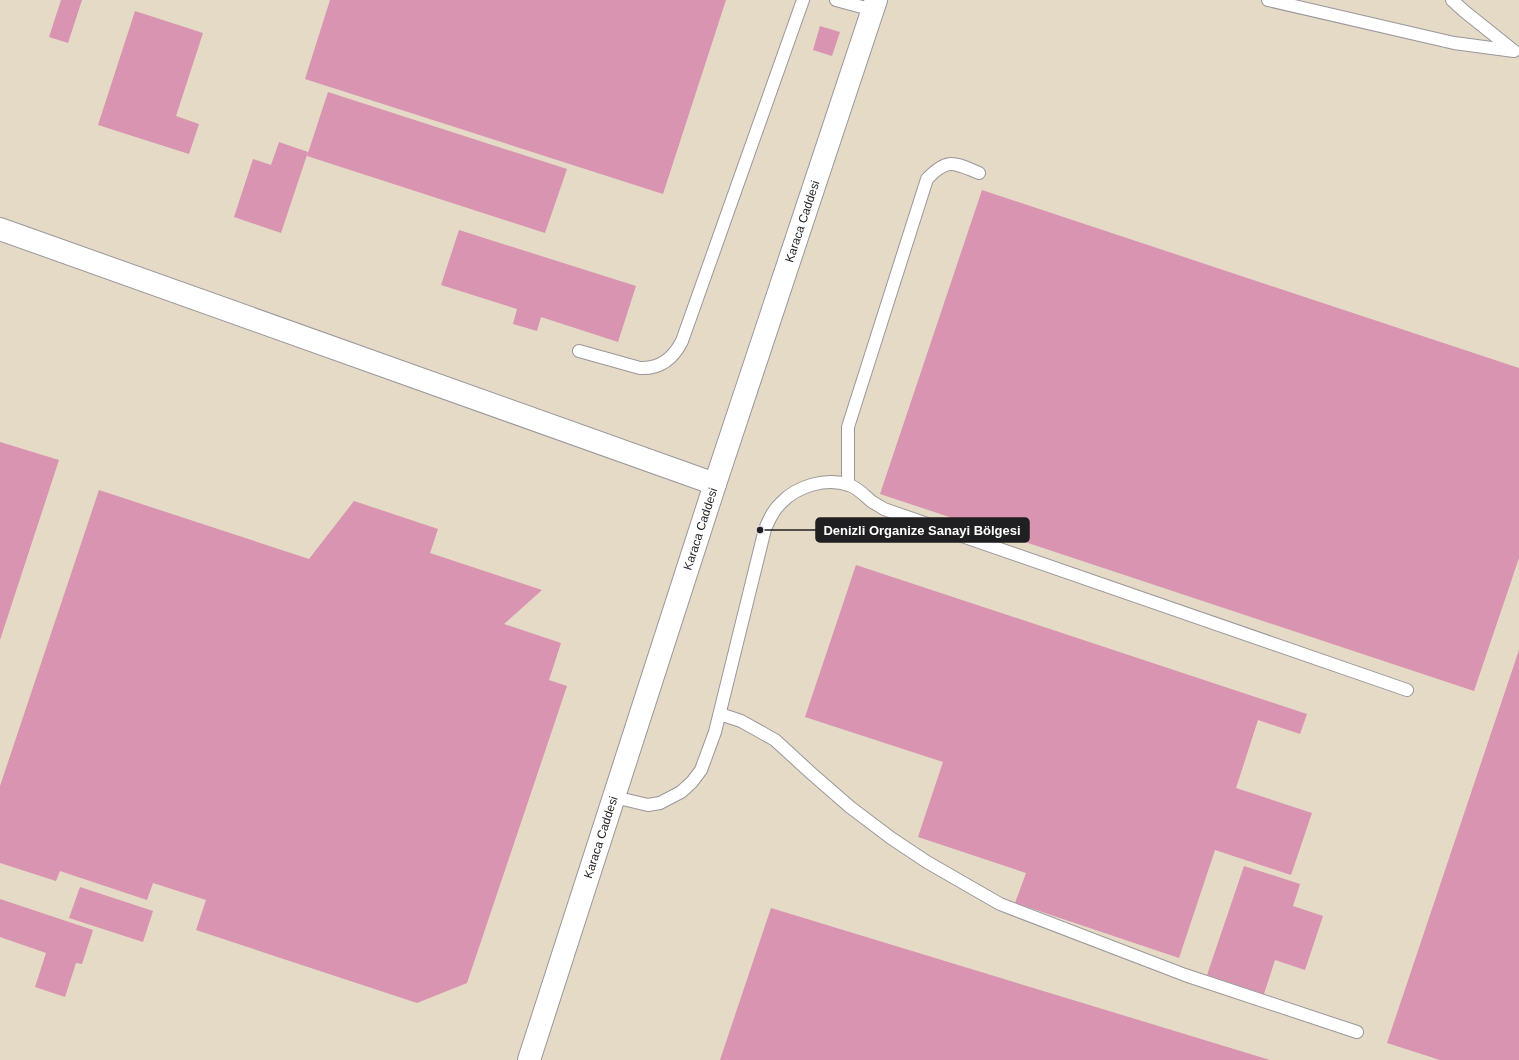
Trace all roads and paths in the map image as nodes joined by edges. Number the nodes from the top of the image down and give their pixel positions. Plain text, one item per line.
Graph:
1 (803, 0) edge
2 (836, 0) edge
3 (1268, 0) edge
4 (1452, 0) edge
5 (875, 5) edge
6 (1516, 51) edge
7 (979, 173) dead end
8 (0, 229) edge
9 (579, 351) dead end
10 (715, 484) junction
11 (848, 485) junction
12 (1407, 690) dead end
13 (720, 714) junction
14 (614, 796) junction
15 (1357, 1032) dead end
16 (529, 1060) edge

1 - 9 lane
2 - 5 lane
3 - 6 lane
4 - 6 lane
5 - 10 street, Karaca Caddesi
7 - 11 lane
8 - 10 street
10 - 14 street, Karaca Caddesi
11 - 12 lane
11 - 13 lane
13 - 14 lane
13 - 15 lane
14 - 16 street, Karaca Caddesi

